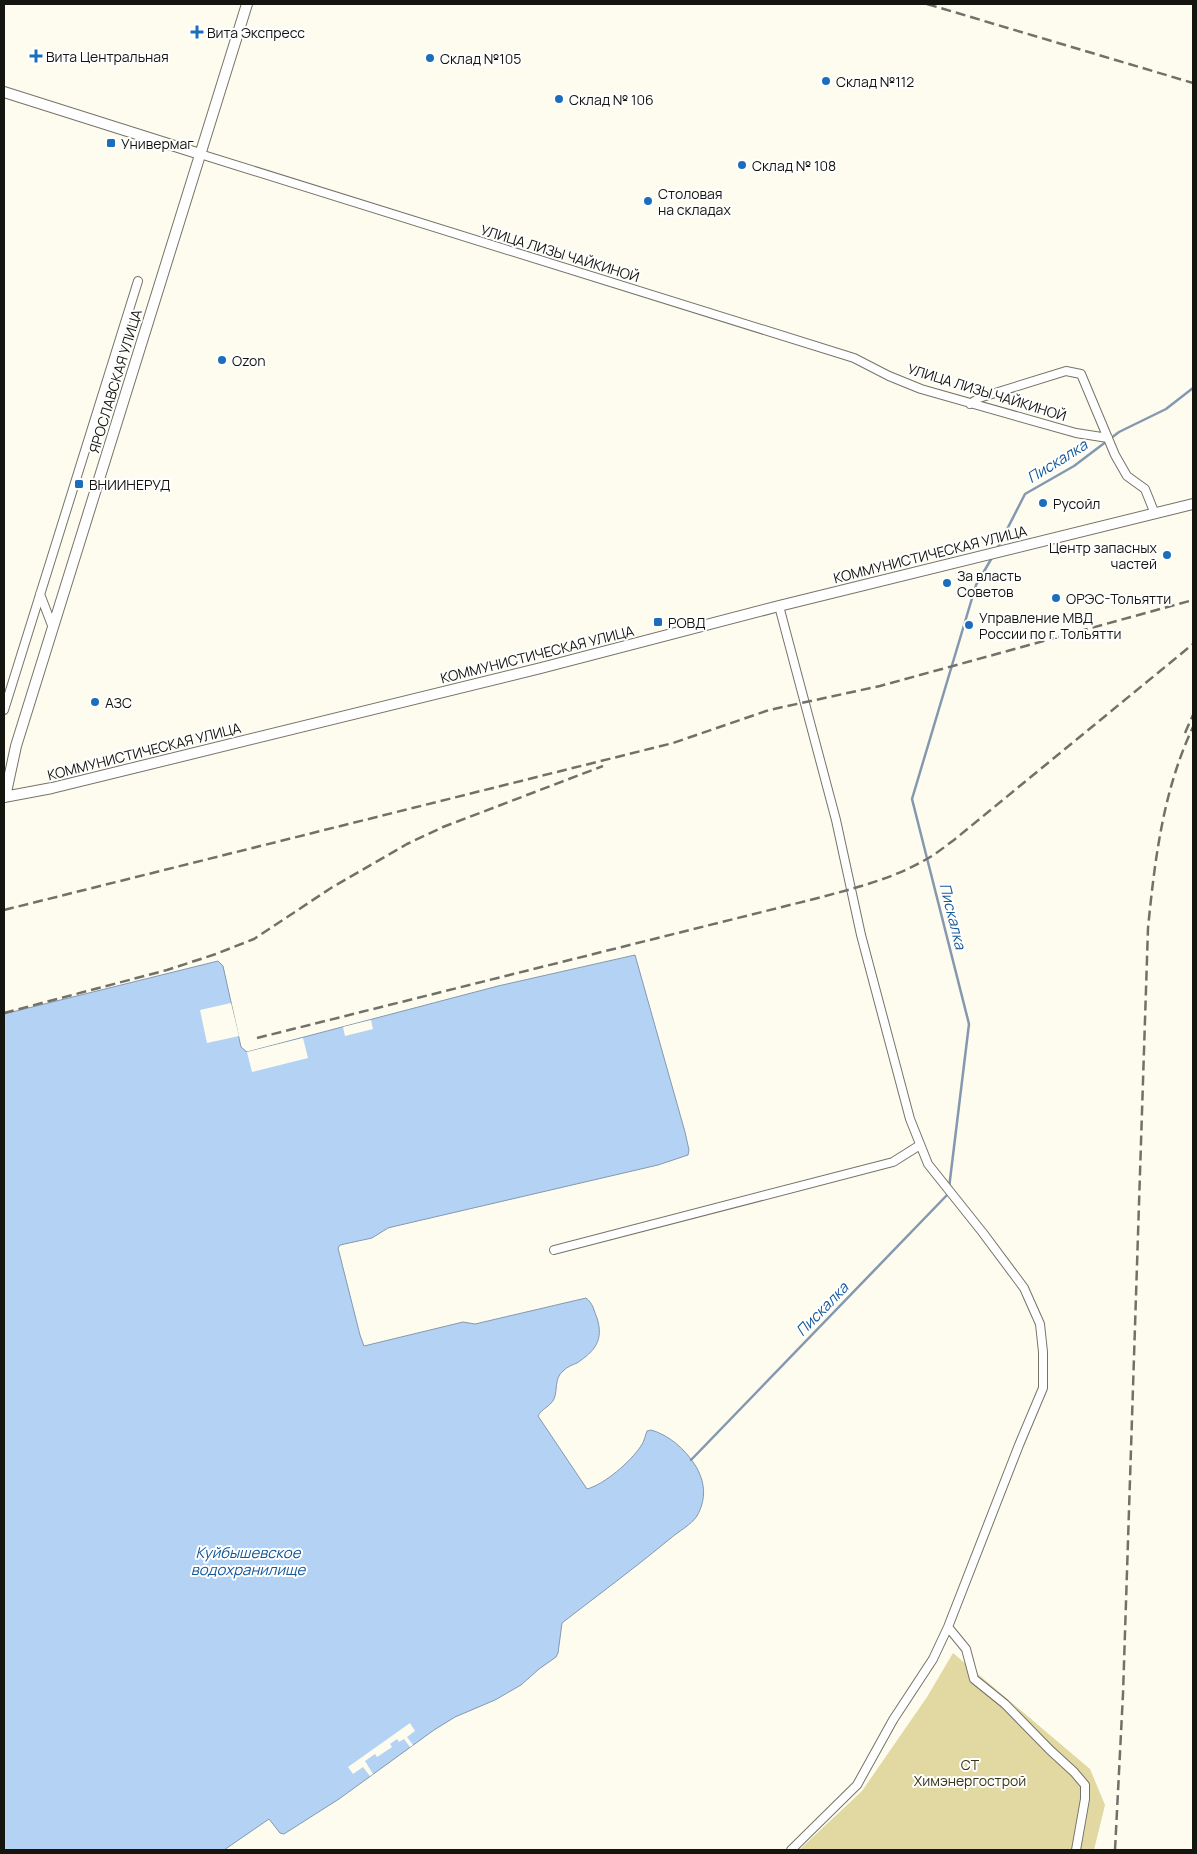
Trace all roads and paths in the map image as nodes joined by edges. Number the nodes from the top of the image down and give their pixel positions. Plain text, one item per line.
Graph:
1 (246, 4) edge
2 (4, 92) edge
3 (200, 154) junction
4 (138, 281) dead end
5 (970, 404) junction
6 (1108, 438) junction
7 (1193, 504) edge
8 (1155, 514) junction
9 (40, 594) junction
10 (778, 606) junction
11 (53, 628) junction
12 (4, 710) edge
13 (4, 797) edge
14 (920, 1145) junction
15 (554, 1250) dead end
16 (948, 1627) junction
17 (791, 1850) edge
18 (1076, 1850) edge

1 - 3 main road, ЯРОСЛАВСКАЯ УЛИЦА
2 - 3 main road, УЛИЦА ЛИЗЫ ЧАЙКИНОЙ
3 - 5 street, УЛИЦА ЛИЗЫ ЧАЙКИНОЙ
3 - 11 main road, ЯРОСЛАВСКАЯ УЛИЦА
4 - 9 street
5 - 6 street, УЛИЦА ЛИЗЫ ЧАЙКИНОЙ
5 - 6 street
6 - 8 street
7 - 8 main road, КОММУНИСТИЧЕСКАЯ УЛИЦА
8 - 10 main road, КОММУНИСТИЧЕСКАЯ УЛИЦА
9 - 11 street
9 - 12 street
10 - 13 main road, КОММУНИСТИЧЕСКАЯ УЛИЦА
10 - 14 street
11 - 13 main road, ЯРОСЛАВСКАЯ УЛИЦА
14 - 15 street
14 - 16 street
16 - 17 street
16 - 18 street

